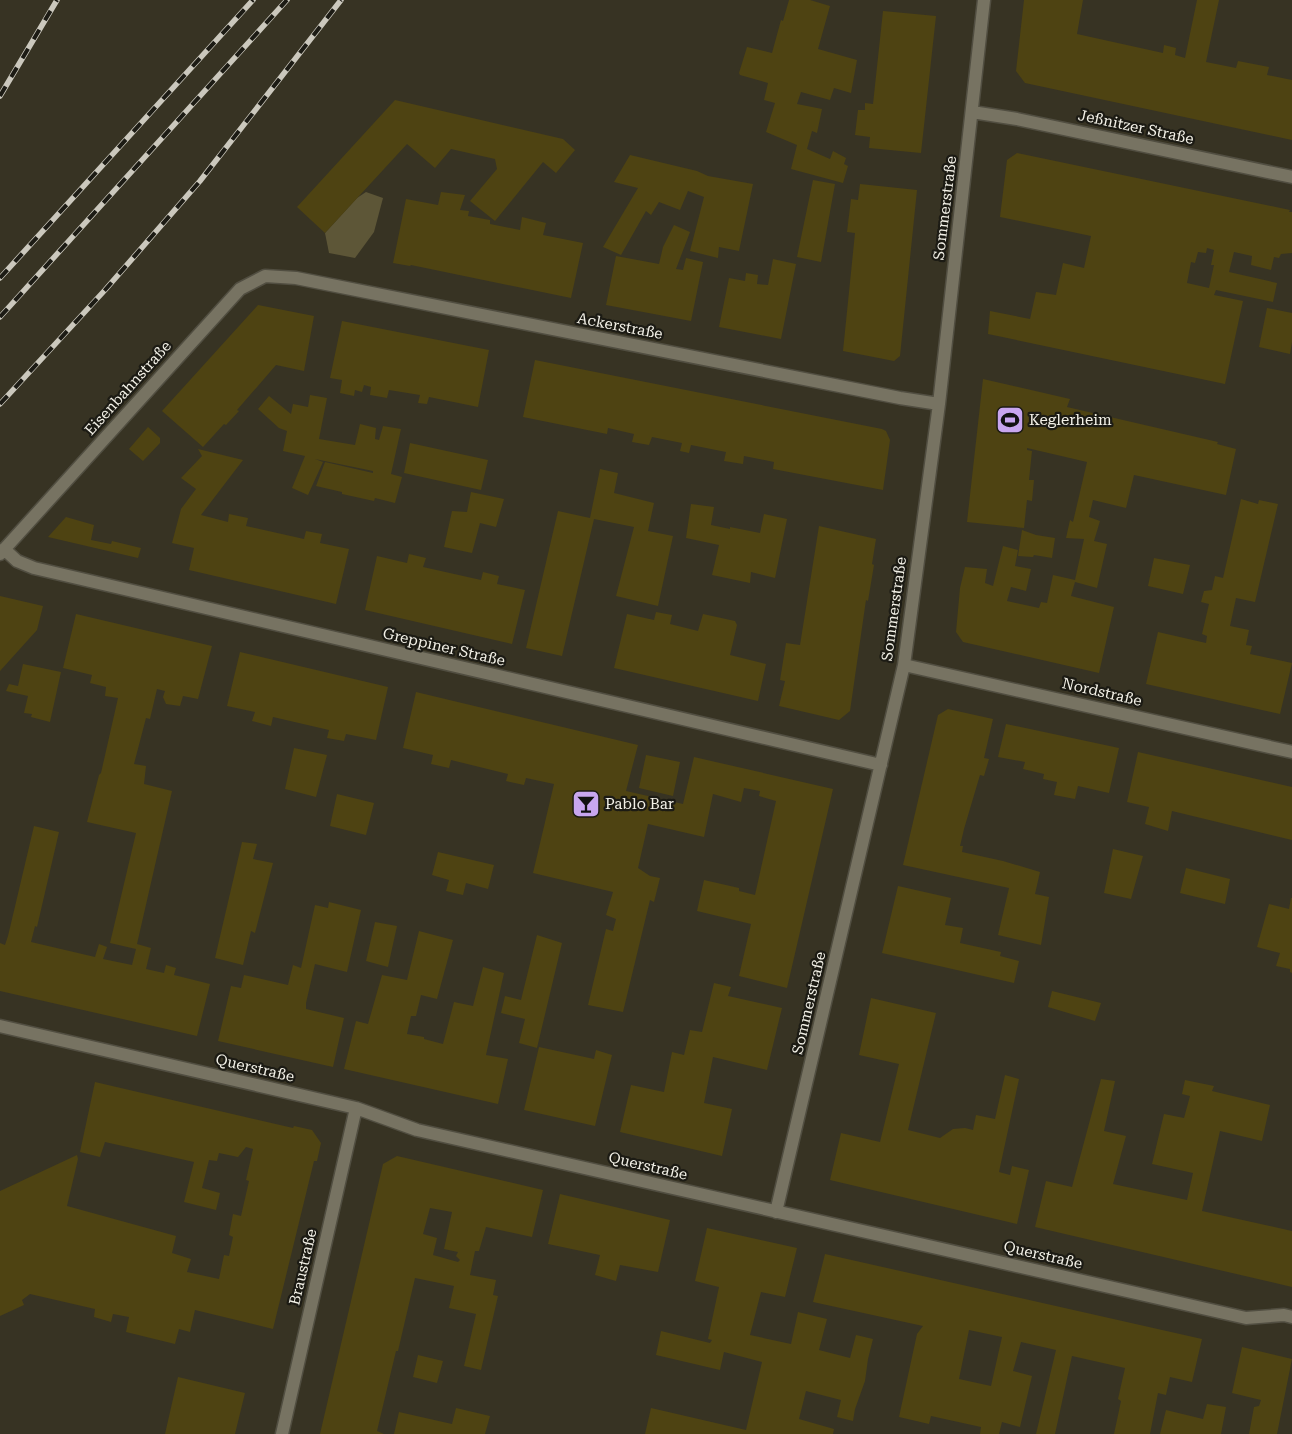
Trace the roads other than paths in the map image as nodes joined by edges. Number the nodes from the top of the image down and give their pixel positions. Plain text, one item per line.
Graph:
1 (984, 0) edge
2 (972, 112) junction
3 (1292, 177) edge
4 (296, 278) joint
5 (939, 404) junction
6 (2, 552) edge
7 (904, 665) junction
8 (1292, 752) edge
9 (881, 765) junction
10 (0, 1026) edge
11 (356, 1108) junction
12 (776, 1212) junction
13 (1292, 1317) edge
14 (282, 1434) edge

1 - 2 street, Sommerstraße
2 - 3 street, Jeßnitzer Straße
2 - 5 street, Sommerstraße
4 - 5 street, Ackerstraße
4 - 6 street, Eisenbahnstraße
5 - 7 street, Sommerstraße
6 - 9 street, Greppiner Straße
7 - 8 street, Nordstraße
7 - 9 street, Sommerstraße
9 - 12 street, Sommerstraße
10 - 11 street, Querstraße
11 - 12 street, Querstraße
11 - 14 street, Braustraße
12 - 13 street, Querstraße

